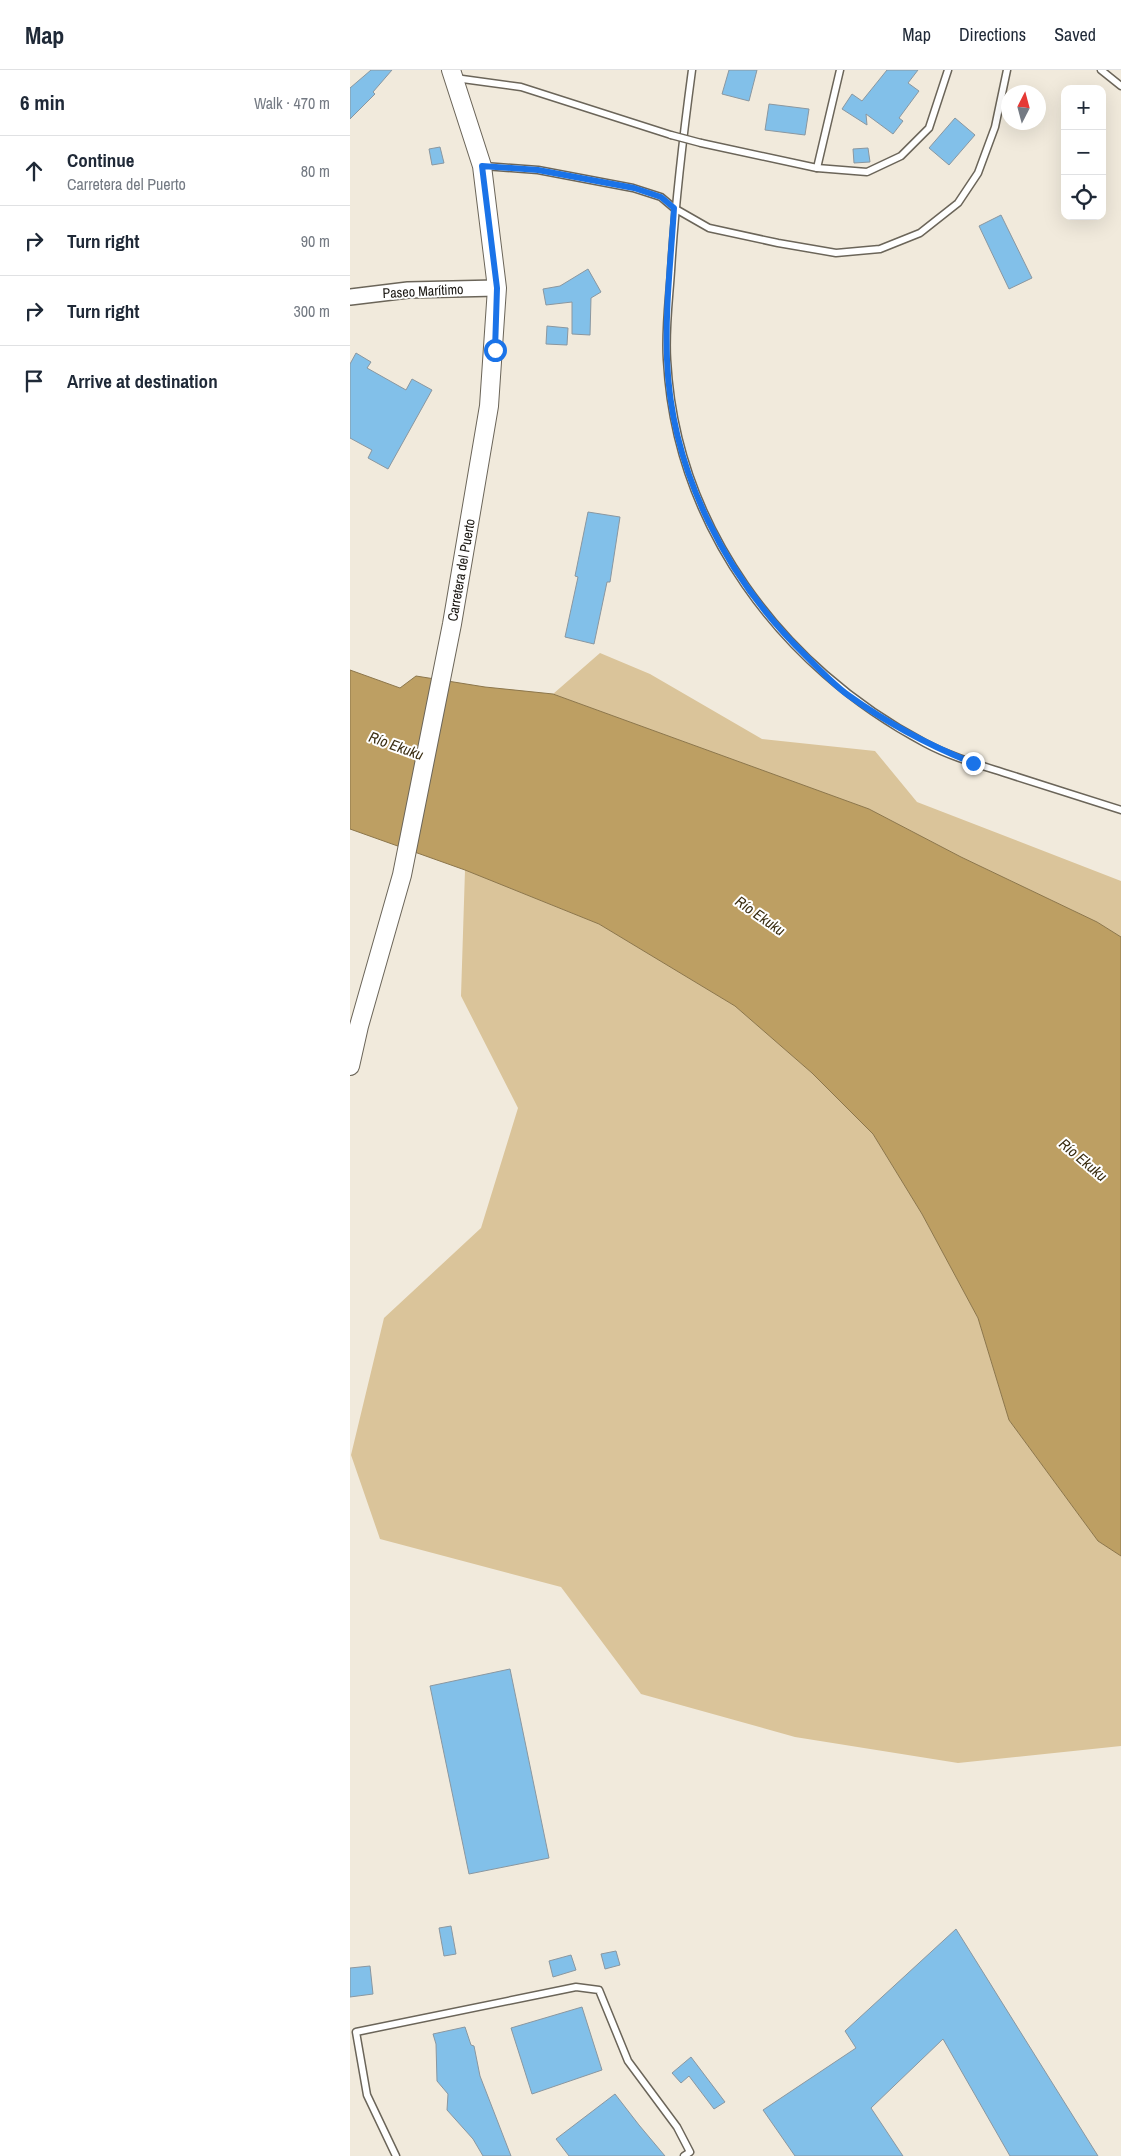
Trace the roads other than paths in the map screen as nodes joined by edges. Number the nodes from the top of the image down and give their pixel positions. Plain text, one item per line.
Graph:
1 (692, 70) edge
2 (840, 70) edge
3 (948, 70) edge
4 (1007, 70) edge
5 (1101, 70) edge
6 (452, 74) edge
7 (1121, 86) edge
8 (482, 166) junction
9 (817, 168) junction
10 (674, 208) junction
11 (497, 288) junction
12 (350, 298) edge
13 (1121, 810) edge
14 (350, 1066) edge
15 (396, 2156) edge
16 (684, 2156) edge

1 - 10 lane
2 - 9 lane
3 - 9 lane
4 - 10 lane
5 - 7 lane
6 - 8 main road, Carretera del Puerto
6 - 9 lane, bridge
8 - 10 lane
8 - 11 main road, Carretera del Puerto
10 - 13 lane
11 - 12 street, Paseo Marítimo
11 - 14 main road, Carretera del Puerto
15 - 16 lane

